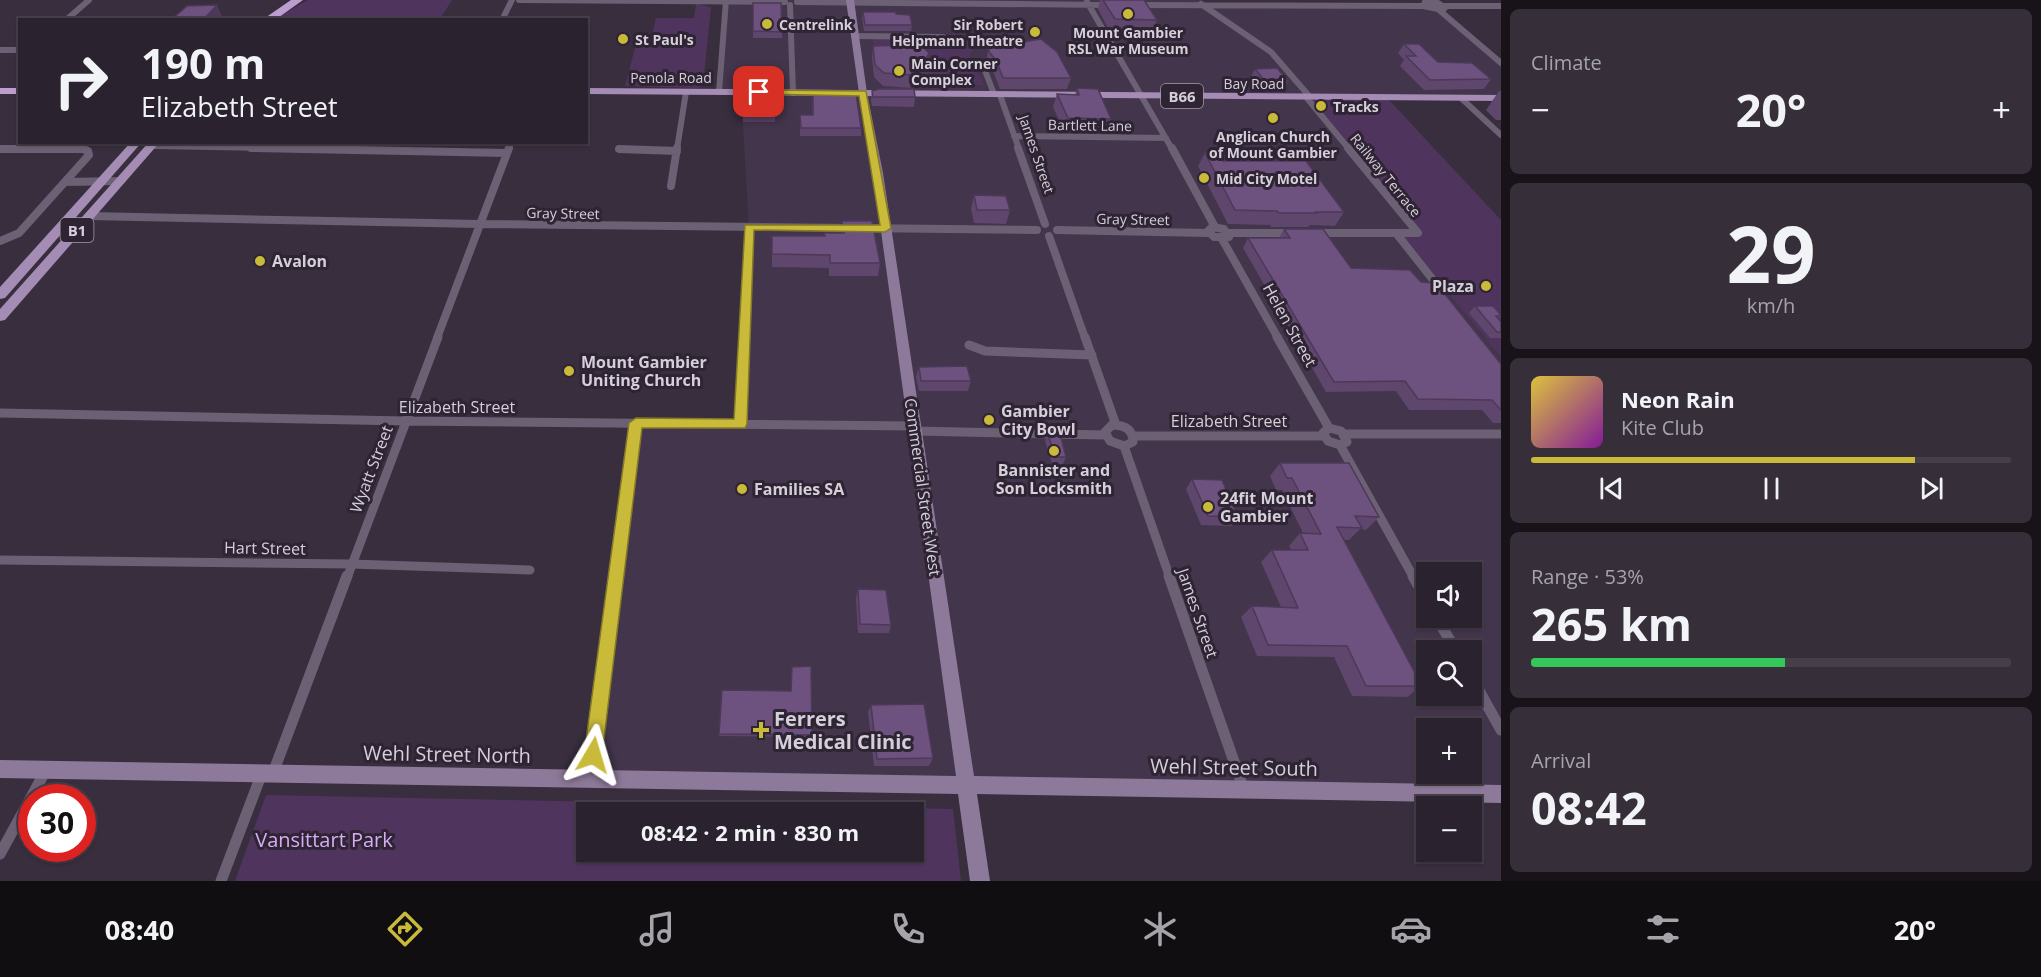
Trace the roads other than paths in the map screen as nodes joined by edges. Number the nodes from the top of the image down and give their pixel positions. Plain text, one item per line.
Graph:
1 (89, 0) edge
2 (512, 0) edge
3 (519, 0) edge
4 (289, 1) edge
5 (726, 1) edge
6 (850, 1) edge
7 (790, 2) edge
8 (1087, 2) edge
9 (1232, 2) edge
10 (1426, 2) edge
11 (1120, 4) edge
12 (1130, 4) edge
13 (1201, 4) junction
14 (1501, 6) edge
15 (1441, 8) junction
16 (68, 18) edge
17 (257, 18) edge
18 (269, 18) edge
19 (503, 18) edge
20 (855, 36) junction
21 (943, 37) dead end
22 (0, 50) edge
23 (18, 50) edge
24 (1501, 63) edge
25 (984, 68) dead end
26 (0, 83) edge
27 (18, 83) edge
28 (0, 91) edge
29 (18, 91) edge
30 (588, 91) edge
31 (687, 92) junction
32 (719, 92) junction
33 (794, 93) junction
34 (863, 93) junction
35 (997, 94) junction
36 (1143, 96) junction
37 (1308, 97) junction
38 (1461, 98) junction
39 (1501, 98) edge
40 (1501, 135) edge
41 (1014, 136) junction
42 (1166, 138) junction
43 (135, 144) edge
44 (154, 144) edge
45 (510, 144) edge
46 (0, 149) edge
47 (619, 149) dead end
48 (677, 151) junction
49 (507, 153) junction
50 (120, 181) junction
51 (65, 182) junction
52 (102, 182) junction
53 (671, 186) dead end
54 (89, 216) junction
55 (480, 224) junction
56 (1046, 224) junction
57 (749, 227) junction
58 (1215, 227) junction
59 (885, 228) junction
60 (1037, 230) junction
61 (1057, 230) junction
62 (1208, 233) junction
63 (1396, 233) junction
64 (1049, 236) junction
65 (1225, 236) junction
66 (0, 241) edge
67 (0, 295) edge
68 (1445, 295) edge
69 (0, 317) edge
70 (969, 345) dead end
71 (1092, 354) junction
72 (0, 413) edge
73 (405, 421) junction
74 (636, 423) junction
75 (741, 424) junction
76 (1116, 425) junction
77 (915, 429) junction
78 (1326, 432) junction
79 (1345, 434) junction
80 (1501, 434) edge
81 (1105, 435) junction
82 (1133, 436) junction
83 (1340, 445) junction
84 (1124, 446) junction
85 (0, 560) edge
86 (351, 564) junction
87 (530, 570) dead end
88 (1416, 581) edge
89 (1482, 696) edge
90 (1501, 730) edge
91 (0, 769) edge
92 (46, 770) junction
93 (268, 773) junction
94 (590, 779) junction
95 (966, 785) junction
96 (1244, 789) junction
97 (1501, 794) edge
98 (0, 854) edge
99 (221, 881) edge
100 (980, 881) edge

1 - 16 street
2 - 19 street
3 - 5 street
4 - 17 highway
4 - 18 highway
5 - 7 street
5 - 32 street
6 - 7 street
6 - 8 street
6 - 20 street, Commercial Street West
7 - 33 street
8 - 11 street
8 - 36 street
9 - 10 street
9 - 13 street
10 - 15 street
12 - 13 street
13 - 37 street
14 - 15 street
15 - 24 street
20 - 21 street
20 - 34 street, Commercial Street West
22 - 23 street
25 - 35 street, James Street
26 - 27 highway
28 - 29 highway
30 - 31 main road, Penola Road / B66
31 - 32 main road, Penola Road / B66
31 - 48 street
32 - 33 main road, Penola Road / B66
33 - 34 main road, Penola Road / B66
34 - 35 main road, Bay Road / B66
34 - 59 street, Commercial Street West
35 - 36 main road, Bay Road / B66
35 - 41 street, James Street
36 - 37 main road, Bay Road / B66
36 - 42 street
37 - 38 main road, Bay Road / B66
37 - 63 street, Railway Terrace
38 - 39 main road, Bay Road / B66
38 - 40 street
41 - 42 street, Bartlett Lane
41 - 56 street, James Street
42 - 58 street
43 - 52 main road, B1
44 - 49 street
44 - 50 main road, B1
45 - 49 street, Wyatt Street
46 - 51 street
47 - 48 street
48 - 53 street
49 - 55 street, Wyatt Street
50 - 52 street
50 - 54 main road, B1
51 - 52 street
51 - 66 street
52 - 67 main road, B1
54 - 55 street, Gray Street
54 - 69 main road, B1
55 - 57 street, Gray Street
55 - 73 street, Wyatt Street
56 - 60 street
56 - 61 street
57 - 59 street, Gray Street
57 - 75 street
58 - 62 street
58 - 65 street
59 - 60 street, Gray Street
59 - 77 street, Commercial Street West
60 - 64 street
61 - 62 street, Gray Street
61 - 64 street
62 - 65 street
63 - 65 street
63 - 68 street, Railway Terrace
64 - 71 street
65 - 78 street, Helen Street
70 - 71 street
71 - 76 street
72 - 73 street, Elizabeth Street
73 - 74 street, Elizabeth Street
73 - 86 street, Wyatt Street
74 - 75 street, Elizabeth Street
74 - 94 street
75 - 77 street, Elizabeth Street
76 - 81 street
76 - 82 street
77 - 81 street, Elizabeth Street
77 - 95 street, Commercial Street West
78 - 79 street
78 - 82 street, Elizabeth Street
78 - 83 street
79 - 80 street
79 - 83 street
81 - 84 street
82 - 84 street
83 - 88 street
84 - 96 street, James Street
85 - 86 street, Hart Street
86 - 87 street, Hart Street
86 - 93 street, Wyatt Street
89 - 90 street
91 - 92 street, Wehl Street North
92 - 93 street, Wehl Street North
92 - 98 street
93 - 94 street, Wehl Street North
93 - 99 street, Wyatt Street
94 - 95 street, Wehl Street North
95 - 96 street, Wehl Street South
95 - 100 street, Commercial Street West
96 - 97 street, Wehl Street South

